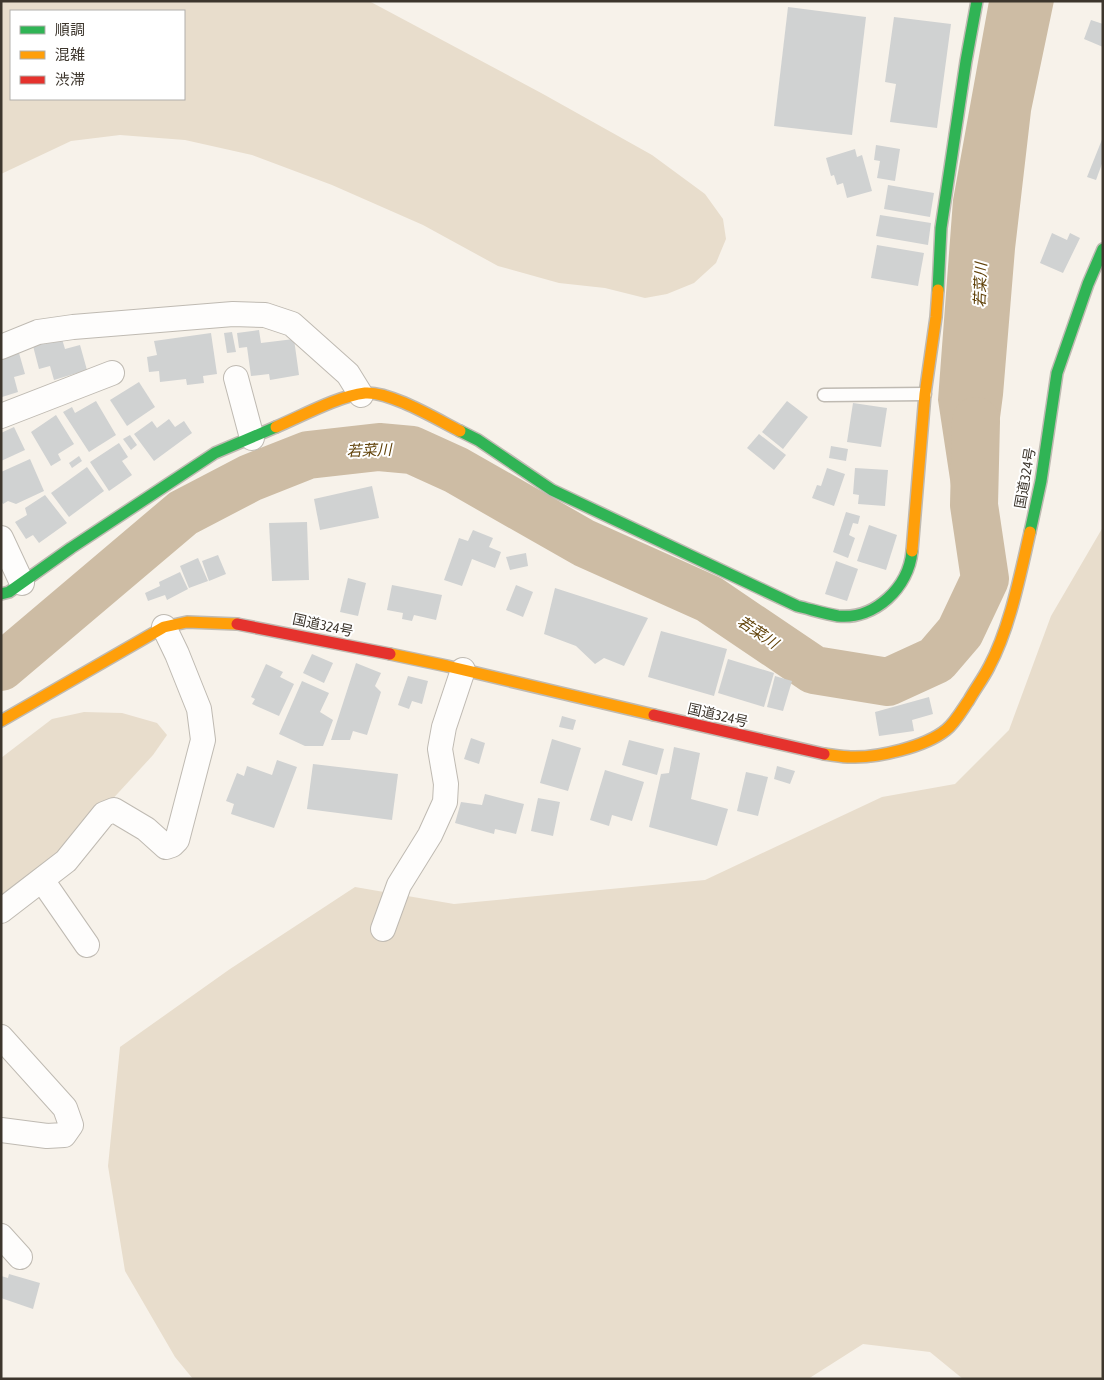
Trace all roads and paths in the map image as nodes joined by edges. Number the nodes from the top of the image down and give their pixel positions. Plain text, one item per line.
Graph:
1 (977, 1) edge
2 (1103, 249) edge
3 (1, 348) edge
4 (112, 373) dead end
5 (236, 378) dead end
6 (925, 394) junction
7 (361, 395) junction
8 (824, 395) dead end
9 (1, 416) edge
10 (252, 438) junction
11 (1, 538) edge
12 (22, 583) junction
13 (1, 594) edge
14 (164, 627) junction
15 (463, 670) junction
16 (1, 721) edge
17 (42, 880) junction
18 (1, 910) edge
19 (384, 929) dead end
20 (87, 945) dead end
21 (1, 1037) edge
22 (1, 1130) edge
23 (1, 1236) edge
24 (20, 1258) dead end

1 - 6 main road
2 - 15 main road, 国道324号
3 - 7 street
4 - 9 street
5 - 10 street
6 - 7 main road
6 - 8 lane
7 - 10 main road
10 - 12 main road
11 - 12 street
12 - 13 main road
14 - 15 main road, 国道324号
14 - 16 main road, 国道324号
14 - 17 street
15 - 19 street
17 - 18 street
17 - 20 street
21 - 22 street
23 - 24 street

